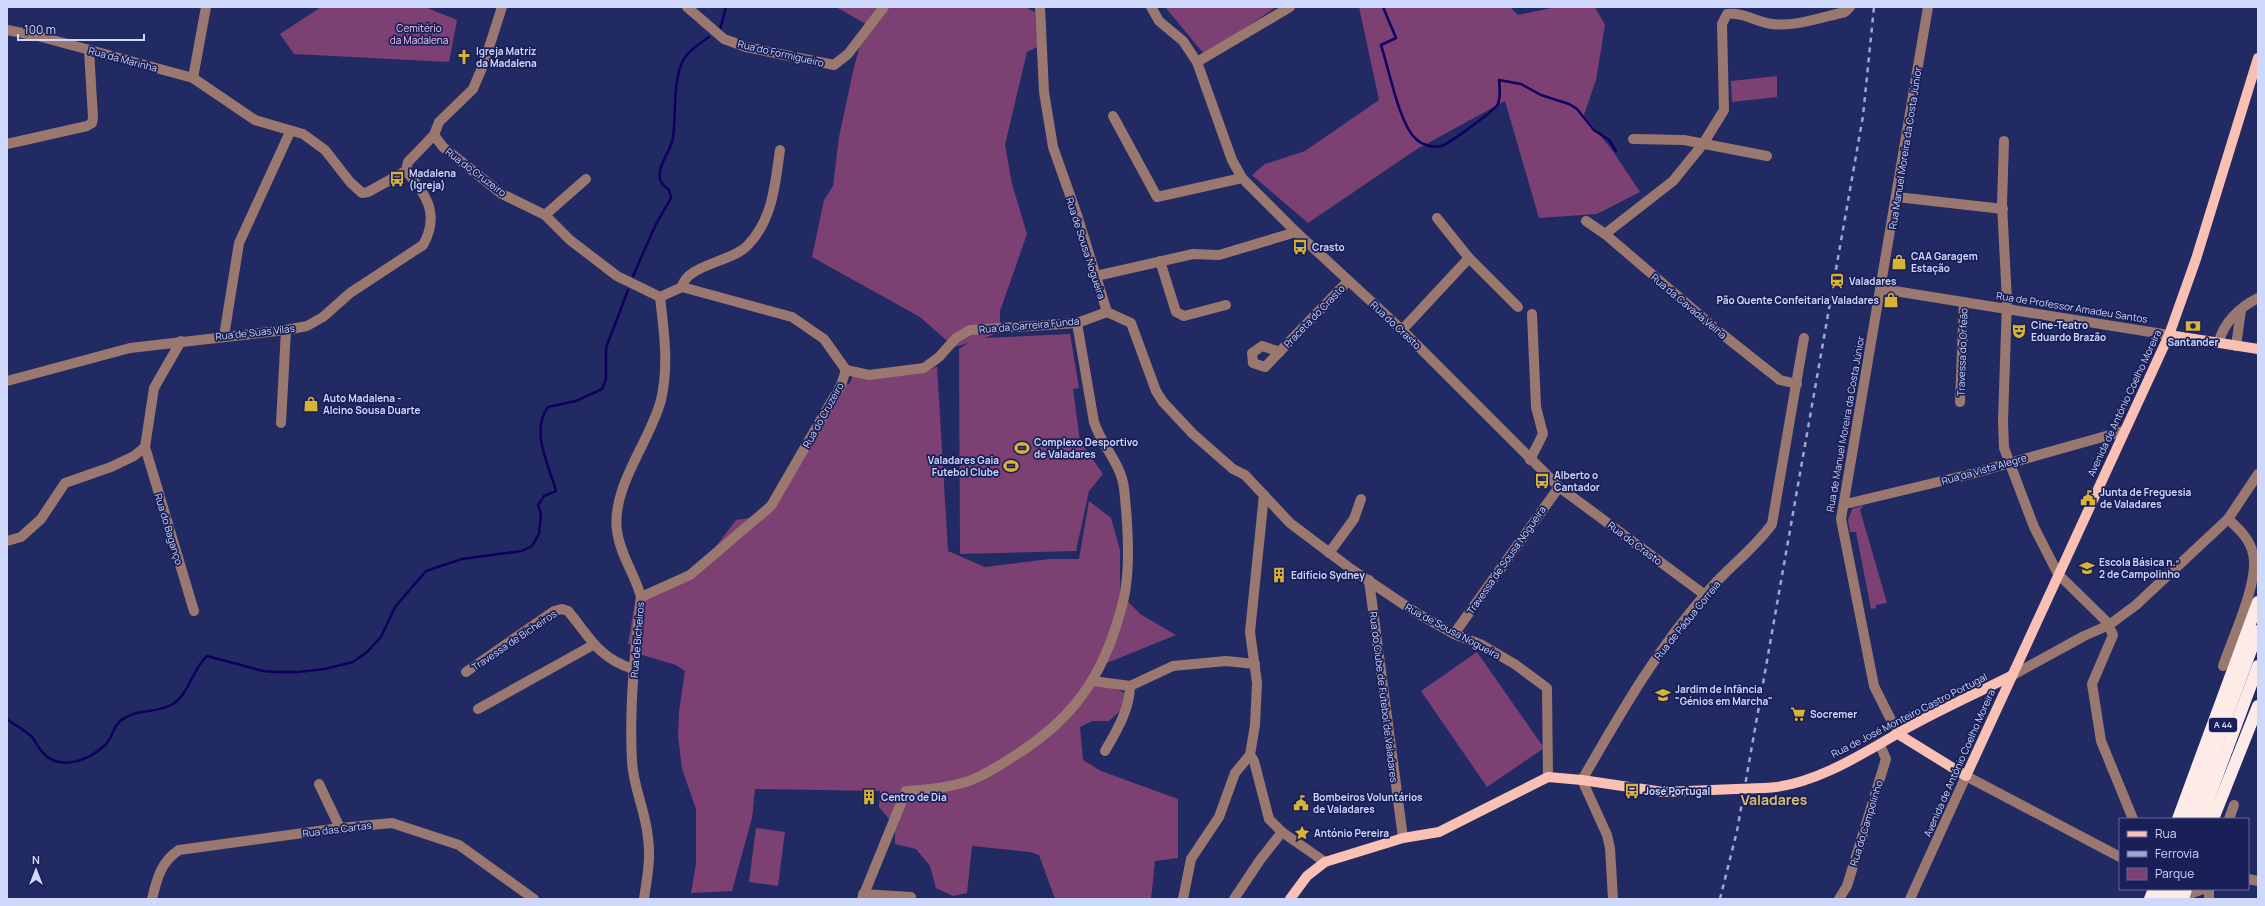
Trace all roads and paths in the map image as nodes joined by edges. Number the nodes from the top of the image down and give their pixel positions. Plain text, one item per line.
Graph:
1 (206, 7) edge
2 (502, 7) edge
3 (687, 7) edge
4 (884, 7) edge
5 (1040, 7) edge
6 (1151, 7) edge
7 (1290, 7) edge
8 (1850, 7) edge
9 (1928, 7) edge
10 (7, 30) edge
11 (89, 50) junction
12 (2258, 60) edge
13 (1197, 62) junction
14 (193, 78) junction
15 (1113, 116) dead end
16 (290, 132) junction
17 (434, 135) junction
18 (1633, 139) dead end
19 (2004, 141) dead end
20 (7, 144) edge
21 (1703, 144) junction
22 (780, 150) dead end
23 (1767, 156) dead end
24 (406, 171) junction
25 (586, 178) dead end
26 (1242, 178) junction
27 (1897, 197) junction
28 (2003, 210) junction
29 (545, 215) junction
30 (1436, 218) dead end
31 (1586, 222) dead end
32 (1296, 232) junction
33 (1605, 234) junction
34 (1469, 258) junction
35 (1160, 261) junction
36 (1096, 276) junction
37 (1348, 281) junction
38 (682, 287) junction
39 (1882, 289) junction
40 (660, 297) junction
41 (2258, 298) edge
42 (1964, 302) junction
43 (1226, 305) dead end
44 (1518, 307) dead end
45 (2007, 308) junction
46 (2241, 310) junction
47 (1107, 312) junction
48 (1532, 314) dead end
49 (1077, 323) junction
50 (286, 330) junction
51 (1402, 330) junction
52 (2169, 335) junction
53 (224, 336) junction
54 (1804, 338) dead end
55 (181, 341) junction
56 (2219, 342) junction
57 (2236, 346) junction
58 (2258, 349) edge
59 (1280, 352) dead end
60 (846, 370) junction
61 (7, 381) edge
62 (1797, 384) junction
63 (1960, 402) dead end
64 (281, 423) dead end
65 (2124, 431) junction
66 (145, 447) junction
67 (1530, 460) junction
68 (2009, 462) junction
69 (2258, 474) edge
70 (1559, 487) junction
71 (1264, 495) junction
72 (1361, 499) dead end
73 (1844, 502) junction
74 (2228, 519) junction
75 (7, 541) edge
76 (1329, 553) junction
77 (2058, 574) junction
78 (1369, 580) junction
79 (1704, 595) junction
80 (641, 597) junction
81 (2258, 602) edge
82 (194, 611) dead end
83 (2109, 625) junction
84 (2258, 631) edge
85 (1454, 634) junction
86 (593, 645) junction
87 (1255, 664) junction
88 (2223, 666) dead end
89 (2258, 666) edge
90 (633, 669) junction
91 (466, 672) dead end
92 (2011, 676) junction
93 (1093, 681) junction
94 (1130, 686) junction
95 (2258, 706) edge
96 (478, 709) dead end
97 (1898, 734) junction
98 (1880, 745) junction
99 (1105, 751) dead end
100 (1250, 755) junction
101 (1966, 776) junction
102 (1548, 777) junction
103 (1582, 780) junction
104 (319, 784) dead end
105 (2234, 805) dead end
106 (2133, 818) edge
107 (2178, 818) edge
108 (2189, 818) edge
109 (2201, 818) edge
110 (2213, 818) edge
111 (2229, 818) edge
112 (340, 828) junction
113 (1282, 832) junction
114 (1403, 838) junction
115 (2119, 856) edge
116 (1325, 862) junction
117 (2198, 890) edge
118 (2180, 894) edge
119 (911, 896) dead end
120 (863, 897) edge
121 (152, 899) edge
122 (534, 899) edge
123 (644, 899) edge
124 (1183, 899) edge
125 (1234, 899) edge
126 (1290, 899) edge
127 (1613, 899) edge
128 (1839, 899) edge
129 (1910, 899) edge

1 - 14 street
2 - 17 street
3 - 4 street, Rua do Formigueiro
5 - 36 street, Rua de Sousa Nogueira
6 - 13 street, Rua do Crasto
7 - 13 street
8 - 21 street
9 - 27 street, Rua Manuel Moreira da Costa Júnior
10 - 11 street, Rua da Marinha
11 - 14 street, Rua da Marinha
11 - 20 street
12 - 52 main road, Avenida de António Coelho Moreira
13 - 26 street, Rua do Crasto
14 - 16 street, Rua da Marinha
15 - 26 street
16 - 24 street, Rua da Marinha
16 - 53 street
17 - 24 street
17 - 29 street, Rua do Cruzeiro
18 - 21 street
19 - 28 street
21 - 23 street
21 - 33 street
22 - 38 street
24 - 50 street, Rua de Suas Vílas
25 - 29 street
26 - 32 street, Rua do Crasto
27 - 28 street
27 - 39 street, Rua Manuel Moreira da Costa Júnior
28 - 45 street
29 - 40 street, Rua do Cruzeiro
30 - 34 street
31 - 33 street, Rua da Cavada Velha
32 - 35 street
32 - 37 street, Rua do Crasto
33 - 62 street, Rua da Cavada Velha
34 - 44 street
34 - 51 street
35 - 36 street
35 - 43 street
36 - 47 street, Rua de Sousa Nogueira
37 - 51 street, Rua do Crasto
37 - 59 street, Praceta do Crasto
38 - 40 street
38 - 60 street, Rua do Cruzeiro
39 - 42 street, Rua de Professor Amadeu Santos
39 - 73 street, Rua de Manuel Moreira da Costa Júnior
40 - 80 street, Rua de Bicheiros
41 - 46 street
42 - 45 street, Rua de Professor Amadeu Santos
42 - 63 street, Travessa do Orfeão
45 - 52 street, Rua de Professor Amadeu Santos
45 - 68 street
46 - 56 street
46 - 57 street
47 - 49 street, Rua da Carreira Funda
47 - 71 street, Rua de Sousa Nogueira
48 - 67 street
49 - 60 street, Rua da Carreira Funda
49 - 93 street
50 - 53 street, Rua de Suas Vílas
50 - 64 street
51 - 67 street, Rua do Crasto
52 - 56 main road, Rua de Professor Amadeu Santos
52 - 65 main road, Avenida de António Coelho Moreira
53 - 55 street, Rua de Suas Vílas
54 - 62 street, Rua de Pádua Correia
55 - 61 street, Rua de Suas Vílas
55 - 66 street
56 - 57 main road, Rua de Professor Amadeu Santos
57 - 58 main road, Rua de Professor Amadeu Santos
60 - 80 street, Rua do Cruzeiro
62 - 79 street, Rua de Pádua Correia
65 - 68 street, Rua da Vista Alegre
65 - 77 main road, Avenida de António Coelho Moreira
66 - 75 street
66 - 82 street, Rua do Baganço
67 - 70 street, Rua do Crasto
68 - 73 street, Rua da Vista Alegre
68 - 77 street
69 - 74 street, Rua de José Monteiro Castro Portugal
70 - 79 street, Rua do Crasto
70 - 85 street, Travessa de Sousa Nogueira
71 - 76 street, Rua de Sousa Nogueira
71 - 87 street
72 - 76 street
73 - 97 street, Rua de Manuel Moreira da Costa Júnior
74 - 83 street, Rua de José Monteiro Castro Portugal
74 - 88 street
76 - 78 street, Rua de Sousa Nogueira
77 - 83 street
77 - 92 main road, Avenida de António Coelho Moreira
78 - 85 street, Rua de Sousa Nogueira
78 - 114 street, Rua do Clube de Futebol de Valadares
79 - 103 street, Rua de Pádua Correia
80 - 90 street, Rua de Bicheiros
81 - 107 highway
83 - 92 street, Rua de José Monteiro Castro Portugal
83 - 106 street
84 - 108 highway, A 44
85 - 102 street, Rua de Sousa Nogueira
86 - 90 street, Travessa de Bicheiros
86 - 91 street, Travessa de Bicheiros
86 - 96 street
87 - 94 street
87 - 100 street
89 - 109 highway, A 44
90 - 123 street, Rua de Bicheiros
92 - 97 main road, Rua de José Monteiro Castro Portugal
92 - 101 main road, Avenida de António Coelho Moreira
93 - 94 street
93 - 120 street
94 - 99 street
95 - 110 highway
97 - 98 main road, Rua de José Monteiro Castro Portugal
97 - 101 main road
98 - 103 main road, Rua de José Monteiro Castro Portugal, bridge
98 - 128 street, Rua do Campolinho
100 - 113 street
100 - 124 street
101 - 115 street
101 - 129 street, Avenida de António Coelho Moreira
102 - 103 main road, Rua de José Monteiro Castro Portugal
102 - 114 main road
103 - 127 street
104 - 112 street
105 - 111 street
112 - 121 street, Rua das Cartas
112 - 122 street, Rua das Cartas
113 - 116 street
113 - 125 street
114 - 116 main road
116 - 126 main road
117 - 118 street
119 - 120 street

